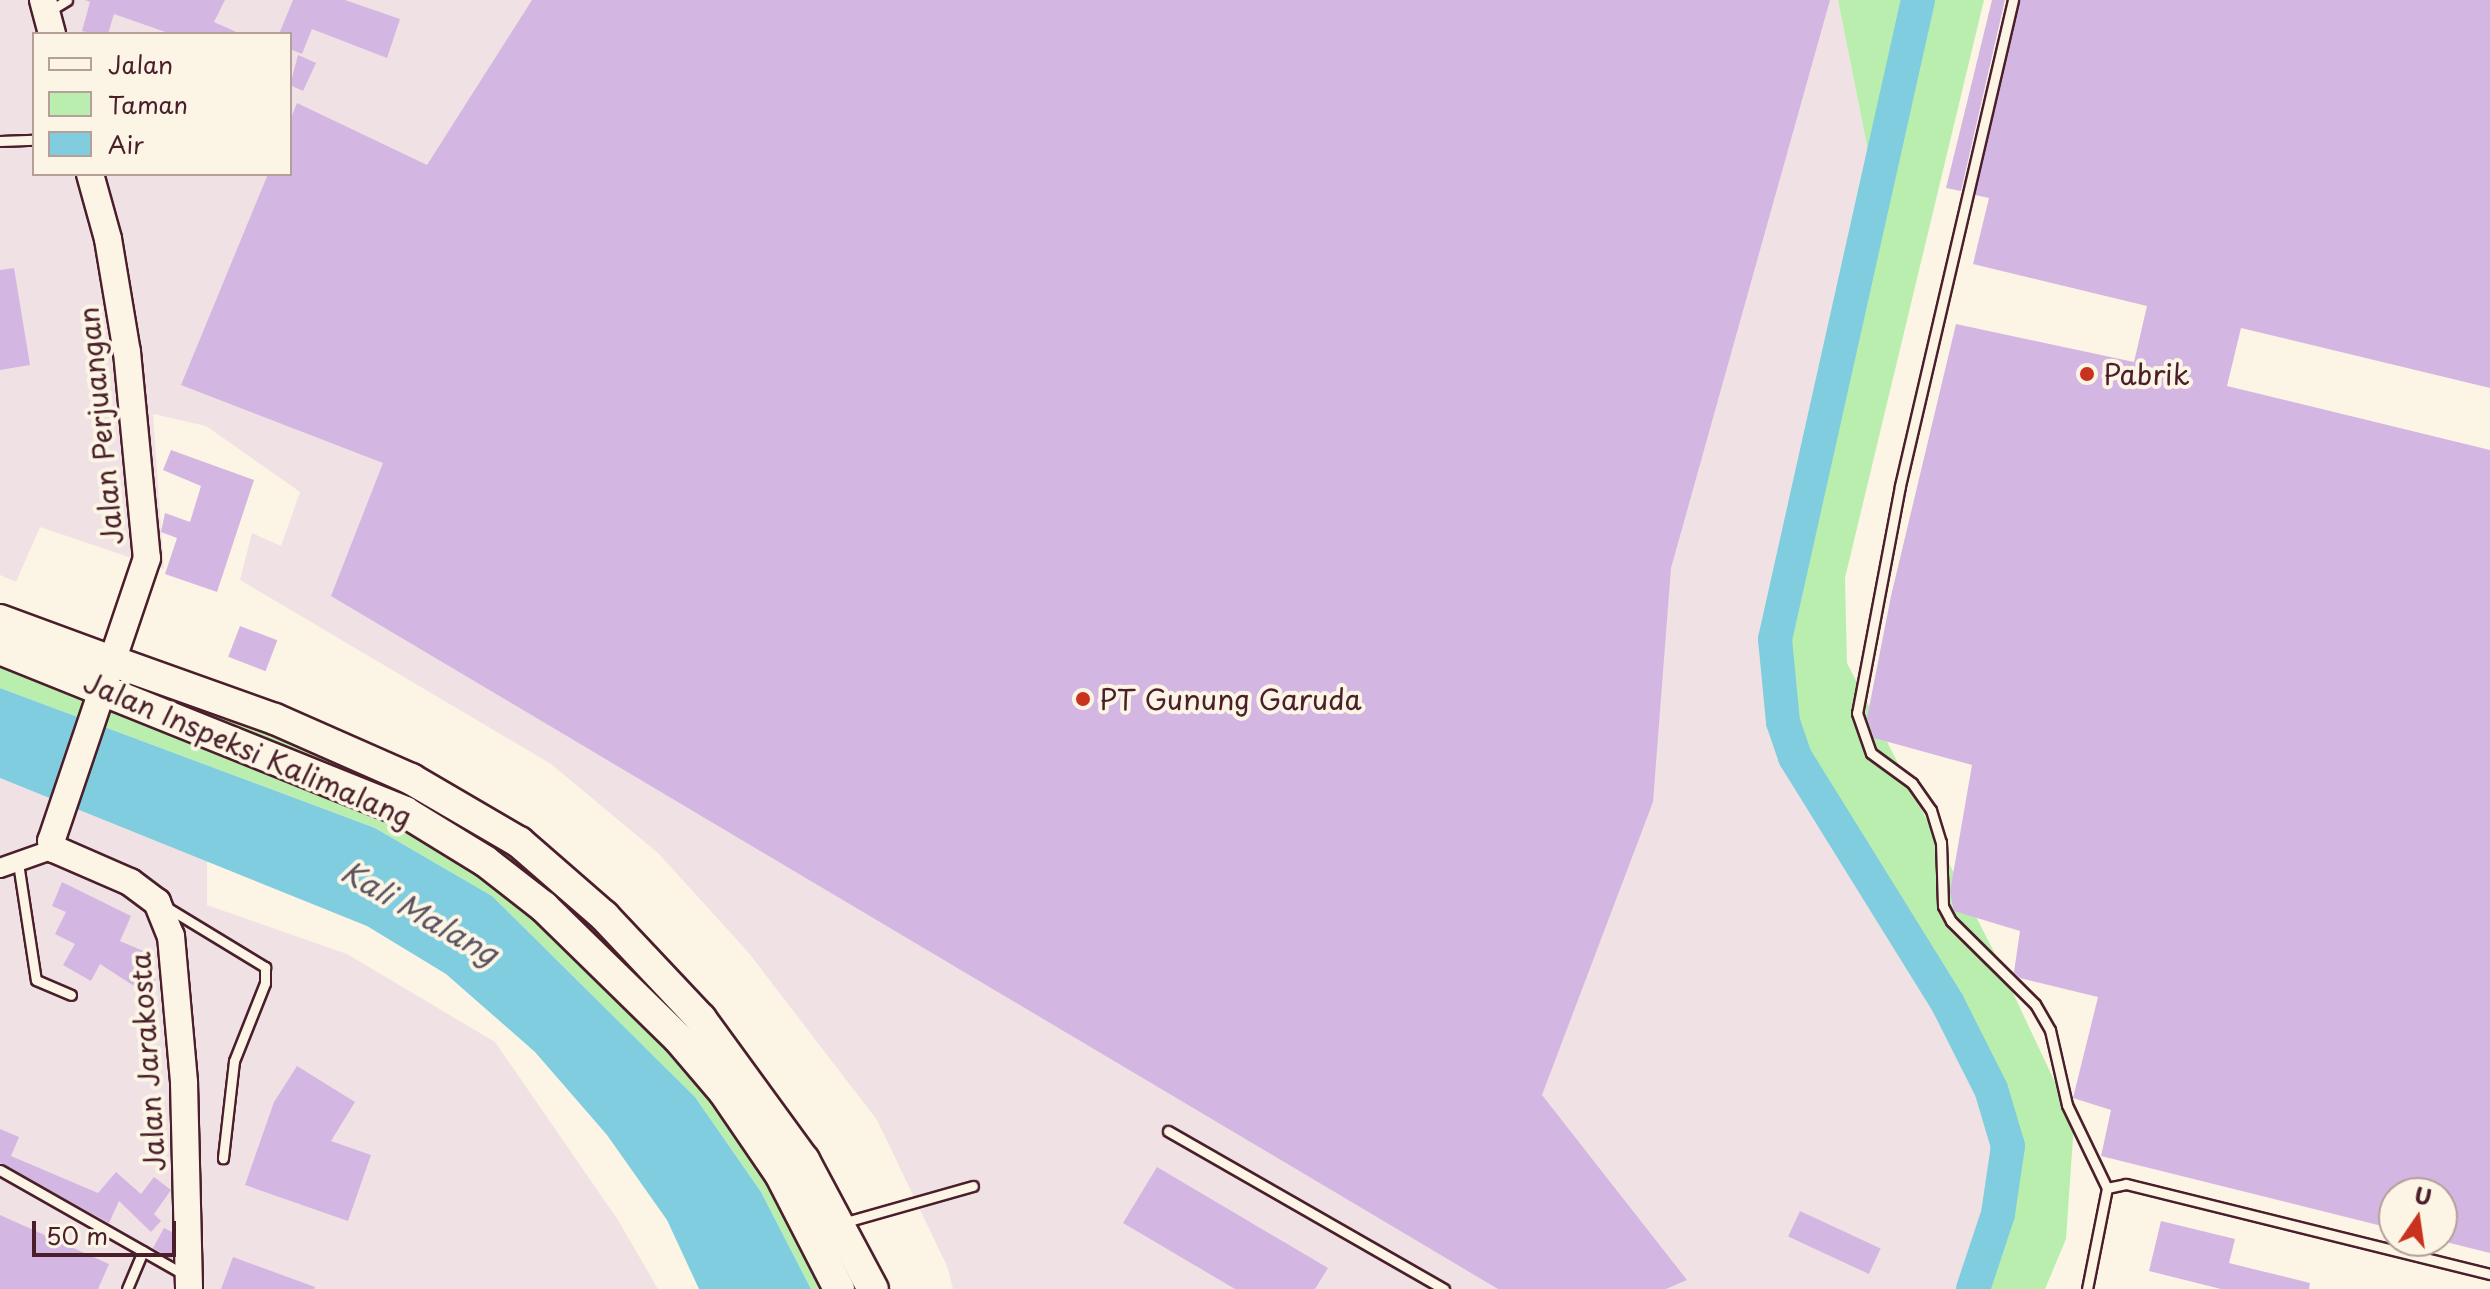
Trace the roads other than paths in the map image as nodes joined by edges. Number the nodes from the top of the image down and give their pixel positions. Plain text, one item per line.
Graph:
1 (2013, 0) edge
2 (32, 140) edge
3 (0, 141) edge
4 (90, 176) edge
5 (0, 620) edge
6 (0, 649) edge
7 (108, 675) junction
8 (54, 849) junction
9 (9, 866) edge
10 (566, 884) junction
11 (157, 902) junction
12 (544, 907) junction
13 (71, 995) dead end
14 (689, 1029) junction
15 (1168, 1131) dead end
16 (223, 1158) dead end
17 (0, 1170) edge
18 (973, 1186) dead end
19 (2107, 1188) junction
20 (828, 1231) junction
21 (143, 1251) junction
22 (2490, 1274) edge
23 (189, 1283) edge
24 (127, 1289) edge
25 (839, 1289) edge
26 (873, 1289) edge
27 (1444, 1289) edge
28 (2087, 1289) edge

1 - 19 lane
2 - 3 lane
4 - 7 street, Jalan Perjuangan
5 - 7 main road, Jalan Inspeksi Kalimalang
6 - 7 main road, Jalan Inspeksi Kalimalang
7 - 8 street, Jalan Perjuangan
7 - 10 main road, Jalan Inspeksi Kalimalang
7 - 12 main road, Jalan Inspeksi Kalimalang
8 - 9 street
8 - 11 street
9 - 13 lane
10 - 12 main road
10 - 14 main road, Jalan Inspeksi Kalimalang
11 - 16 lane
11 - 23 street, Jalan Jarakosta
12 - 14 main road, Jalan Inspeksi Kalimalang
14 - 20 main road, Jalan Inspeksi Kalimalang
15 - 27 lane
17 - 21 lane
18 - 20 lane
19 - 22 lane
19 - 28 lane
20 - 25 main road, Jalan Inspeksi Kalimalang
20 - 26 main road, Jalan Inspeksi Kalimalang
21 - 23 lane
21 - 24 lane

